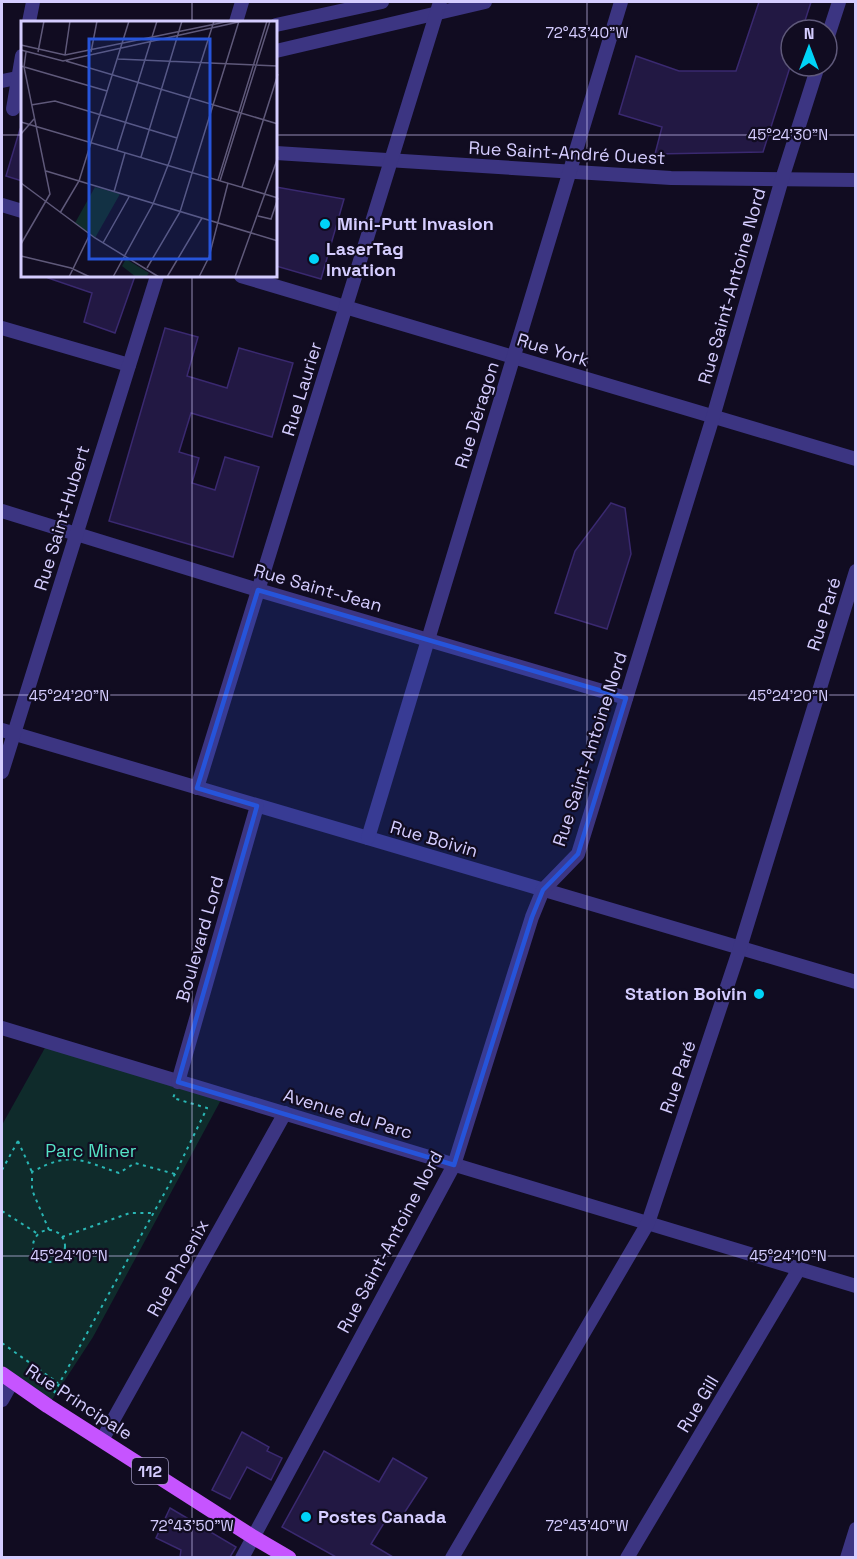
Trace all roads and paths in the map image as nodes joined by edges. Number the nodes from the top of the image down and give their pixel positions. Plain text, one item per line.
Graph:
1 (33, 2) edge
2 (242, 2) edge
3 (382, 2) edge
4 (485, 2) edge
5 (621, 2) edge
6 (839, 2) edge
7 (439, 6) edge
8 (834, 18) edge
9 (29, 21) edge
10 (236, 21) edge
11 (278, 24) edge
12 (278, 50) edge
13 (20, 77) edge
14 (814, 78) edge
15 (2, 81) edge
16 (12, 109) edge
17 (278, 153) edge
18 (391, 161) junction
19 (570, 172) junction
20 (782, 179) junction
21 (855, 180) edge
22 (2, 205) edge
23 (21, 211) edge
24 (156, 278) edge
25 (248, 278) edge
26 (346, 307) junction
27 (2, 328) edge
28 (513, 357) junction
29 (129, 365) junction
30 (713, 417) junction
31 (855, 459) edge
32 (2, 511) edge
33 (76, 533) junction
34 (855, 571) edge
35 (258, 590) junction
36 (427, 639) junction
37 (626, 698) junction
38 (7, 732) edge
39 (2, 772) edge
40 (197, 788) junction
41 (257, 806) junction
42 (368, 838) junction
43 (543, 890) junction
44 (741, 948) junction
45 (855, 982) edge
46 (2, 1028) edge
47 (178, 1082) junction
48 (285, 1113) junction
49 (454, 1165) junction
50 (2, 1170) edge
51 (32, 1172) junction
52 (175, 1174) junction
53 (2, 1211) edge
54 (154, 1213) junction
55 (648, 1223) junction
56 (49, 1230) junction
57 (38, 1234) junction
58 (62, 1237) junction
59 (799, 1269) junction
60 (855, 1286) edge
61 (2, 1343) edge
62 (7, 1378) edge
63 (2, 1400) edge
64 (102, 1440) junction
65 (855, 1529) edge
66 (253, 1537) junction
67 (242, 1557) edge
68 (289, 1557) edge
69 (452, 1557) edge
70 (627, 1557) edge
71 (847, 1557) edge

1 - 9 street
2 - 10 street
3 - 11 street
4 - 7 street
5 - 19 street, Rue Déragon
6 - 8 street
7 - 12 street
7 - 18 street, Rue Laurier
13 - 15 street
13 - 16 street
14 - 20 street, Rue Saint-Antoine Nord
17 - 18 street, Rue Saint-André Ouest
18 - 19 street, Rue Saint-André Ouest
18 - 26 street, Rue Laurier
19 - 20 street, Rue Saint-André Ouest
19 - 28 street, Rue Déragon
20 - 21 street, Rue Saint-André Ouest
20 - 30 street, Rue Saint-Antoine Nord
22 - 23 street
24 - 29 street, Rue Saint-Hubert
25 - 26 street, Rue York
26 - 28 street, Rue York
26 - 35 street, Rue Laurier
27 - 29 street
28 - 30 street, Rue York
28 - 36 street, Rue Déragon
29 - 33 street, Rue Saint-Hubert
30 - 31 street, Rue York
30 - 37 street, Rue Saint-Antoine Nord
32 - 33 street, Rue Saint-Jean
33 - 35 street, Rue Saint-Jean
33 - 38 street, Rue Saint-Hubert
34 - 44 street, Rue Paré
35 - 36 street, Rue Saint-Jean
35 - 40 street, Rue Laurier
36 - 37 street, Rue Saint-Jean
36 - 42 street, Rue Déragon
37 - 43 street, Rue Saint-Antoine Nord
38 - 39 street, Rue Saint-Hubert
38 - 40 street, Rue Boivin
40 - 41 street, Rue Boivin
41 - 42 street, Rue Boivin
41 - 47 street, Boulevard Lord
42 - 43 street, Rue Boivin
43 - 44 street, Rue Boivin
43 - 49 street, Rue Saint-Antoine Nord
44 - 45 street, Rue Boivin
44 - 55 street, Rue Paré
46 - 47 street, Avenue du Parc
47 - 48 street, Avenue du Parc
47 - 52 path
48 - 49 street, Avenue du Parc
48 - 64 street, Rue Phoenix
49 - 55 street, Avenue du Parc
49 - 66 street, Rue Saint-Antoine Nord
50 - 51 path
51 - 52 path
51 - 56 path
52 - 54 path
53 - 57 path
54 - 58 path
54 - 61 path, Rue Principale
55 - 59 street, Avenue du Parc
55 - 69 street, Rue Paré
56 - 57 path
56 - 58 path
57 - 58 path
59 - 60 street, Avenue du Parc
59 - 70 street, Rue Gill
62 - 63 street
62 - 64 main road, Rue Principale / 112
64 - 66 main road, Rue Principale / 112
65 - 71 street
66 - 67 street, Rue Saint-Antoine Nord
66 - 68 main road, Rue Principale / 112

